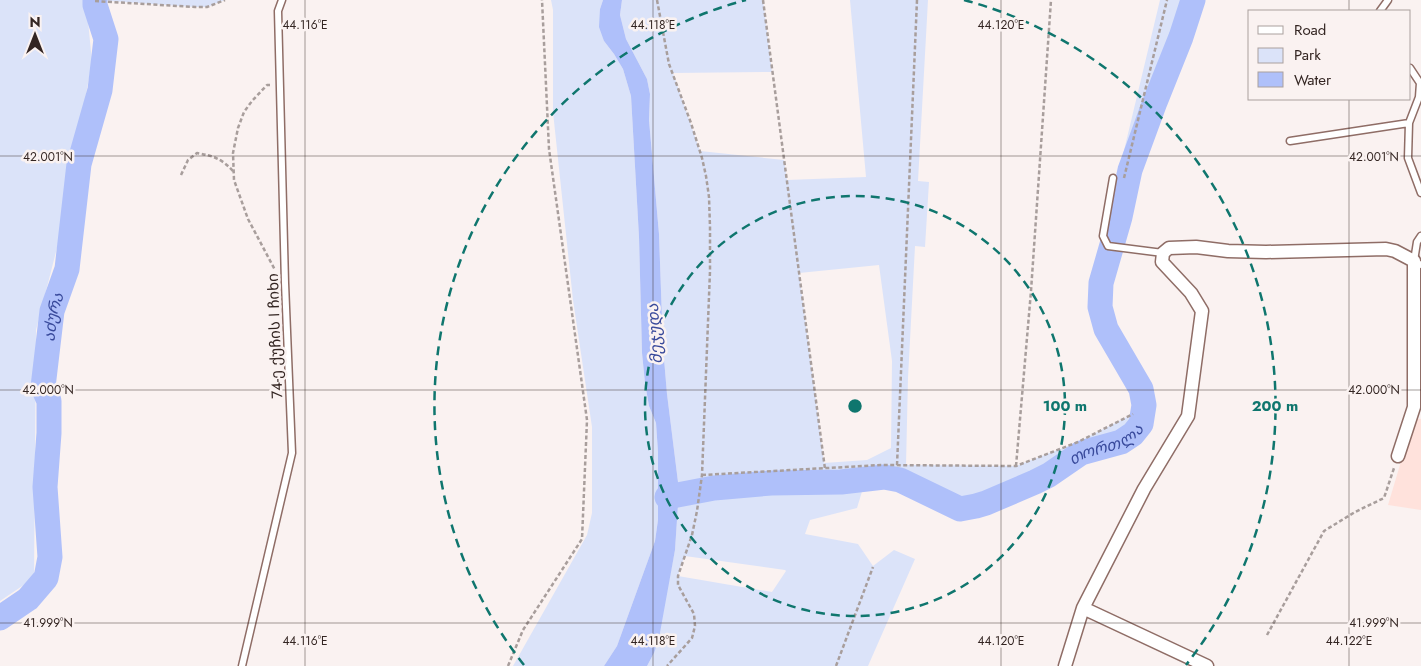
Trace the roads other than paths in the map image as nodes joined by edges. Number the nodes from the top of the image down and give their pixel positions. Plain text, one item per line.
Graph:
1 (282, 0) edge
2 (1411, 70) edge
3 (1409, 123) junction
4 (1290, 141) dead end
5 (1114, 178) dead end
6 (1421, 193) edge
7 (1421, 236) edge
8 (1162, 257) junction
9 (1418, 263) edge
10 (1417, 408) edge
11 (1398, 456) road end
12 (1083, 608) junction
13 (242, 666) edge
14 (1065, 666) edge
15 (1207, 666) edge

1 - 13 lane, 74-ე ქუჩის I ჩიხი
2 - 3 lane
3 - 4 lane
3 - 6 lane
5 - 8 lane
7 - 9 lane
8 - 9 street
8 - 12 street
9 - 10 street
10 - 11 street
12 - 14 street
12 - 15 street

